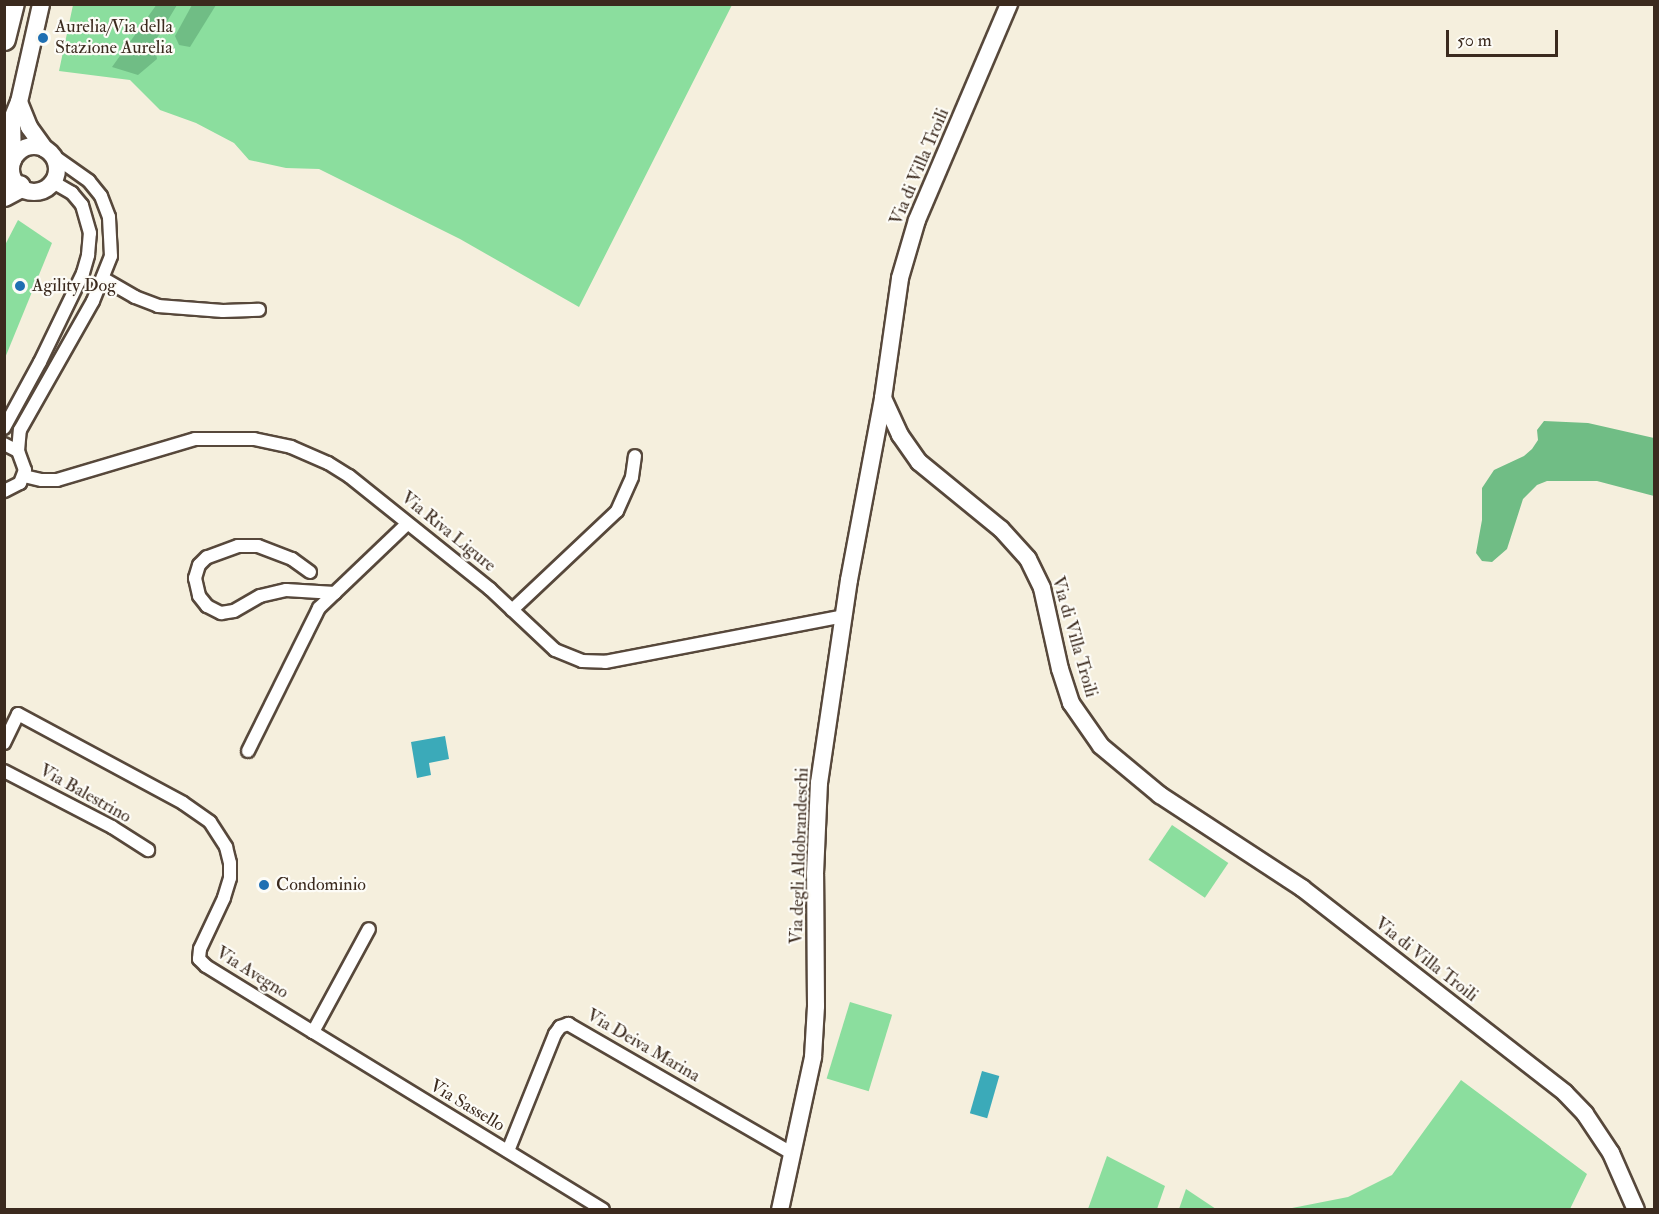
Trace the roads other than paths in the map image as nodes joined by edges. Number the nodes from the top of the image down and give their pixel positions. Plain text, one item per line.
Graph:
1 (13, 4) edge
2 (41, 4) edge
3 (1009, 4) edge
4 (4, 39) edge
5 (19, 102) junction
6 (48, 151) junction
7 (13, 160) junction
8 (52, 182) junction
9 (12, 191) edge
10 (104, 279) junction
11 (259, 310) dead end
12 (884, 398) junction
13 (4, 428) edge
14 (4, 444) edge
15 (18, 451) junction
16 (634, 456) dead end
17 (24, 476) junction
18 (4, 491) edge
19 (407, 524) junction
20 (310, 572) dead end
21 (336, 593) junction
22 (512, 610) junction
23 (844, 616) junction
24 (4, 743) edge
25 (248, 751) dead end
26 (4, 771) edge
27 (148, 850) dead end
28 (369, 928) dead end
29 (313, 1032) junction
30 (508, 1151) junction
31 (793, 1154) junction
32 (603, 1209) edge
33 (780, 1209) edge
34 (1636, 1209) edge

1 - 4 highway
2 - 5 street
3 - 12 street, Via di Villa Troili
5 - 6 street
5 - 7 street
6 - 7 street
6 - 8 street
6 - 10 street
7 - 9 street
8 - 9 street
8 - 13 street
10 - 11 street
10 - 15 street
12 - 23 street, Via degli Aldobrandeschi
12 - 34 street, Via di Villa Troili
14 - 15 street
15 - 17 street
16 - 22 street
17 - 18 street
17 - 19 street, Via Riva Ligure
19 - 21 street
19 - 22 street, Via Riva Ligure
20 - 21 street
21 - 25 street
22 - 23 street, Via Riva Ligure
23 - 31 street, Via degli Aldobrandeschi
24 - 29 street, Via Avegno
26 - 27 street, Via Balestrino
28 - 29 street
29 - 30 street, Via Sassello
30 - 31 street, Via Deiva Marina
30 - 32 street, Via Sassello
31 - 33 street, Via degli Aldobrandeschi

